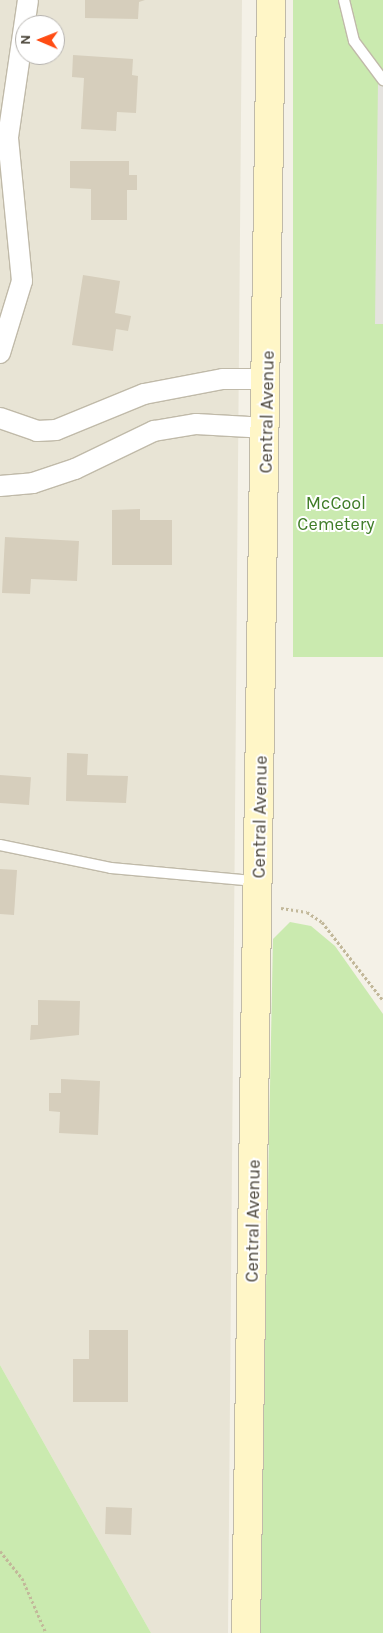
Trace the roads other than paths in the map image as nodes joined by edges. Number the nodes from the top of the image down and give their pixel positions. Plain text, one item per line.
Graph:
1 (28, 0) edge
2 (271, 0) edge
3 (344, 0) edge
4 (383, 80) edge
5 (5, 143) edge
6 (0, 353) edge
7 (268, 379) junction
8 (0, 418) edge
9 (267, 428) junction
10 (0, 486) edge
11 (0, 845) edge
12 (259, 894) junction
13 (246, 1633) edge

1 - 5 street
2 - 7 street, Central Avenue
3 - 4 lane
5 - 6 street
7 - 8 street
7 - 9 street, Central Avenue
9 - 10 street
9 - 12 street, Central Avenue
11 - 12 lane
12 - 13 street, Central Avenue

